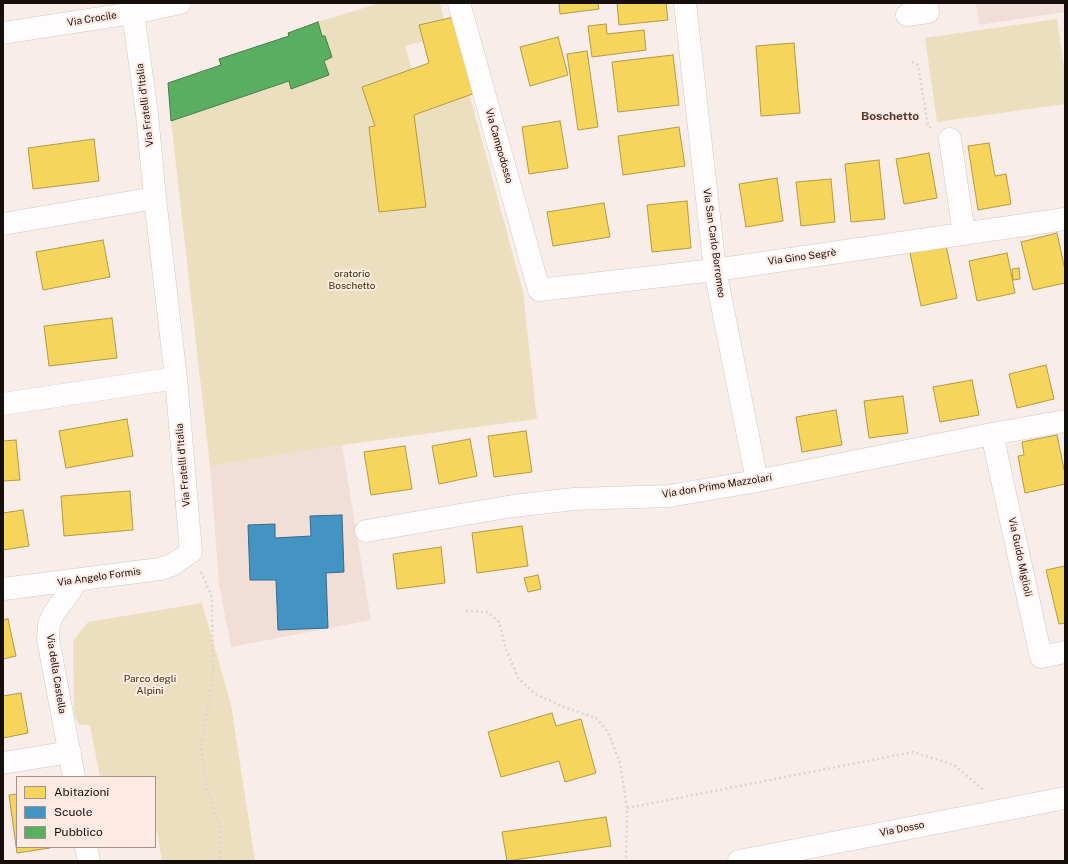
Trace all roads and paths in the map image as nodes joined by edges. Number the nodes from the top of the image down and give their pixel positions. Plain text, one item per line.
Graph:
1 (180, 3) edge
2 (459, 3) edge
3 (685, 3) edge
4 (926, 3) edge
5 (133, 13) junction
6 (907, 15) dead end
7 (3, 33) edge
8 (912, 62) dead end
9 (950, 139) joint
10 (155, 198) junction
11 (1065, 219) edge
12 (3, 224) edge
13 (964, 234) junction
14 (715, 270) junction
15 (539, 290) joint
16 (176, 378) junction
17 (3, 404) edge
18 (1065, 421) edge
19 (992, 434) junction
20 (757, 481) junction
21 (366, 531) dead end
22 (191, 552) junction
23 (78, 580) junction
24 (3, 589) edge
25 (466, 610) dead end
26 (1065, 652) edge
27 (70, 752) junction
28 (3, 763) edge
29 (74, 776) edge
30 (1065, 798) edge
31 (627, 808) junction
32 (1007, 809) junction
33 (86, 848) edge
34 (89, 861) edge
35 (220, 861) edge
36 (626, 861) edge
37 (739, 861) edge

1 - 5 street, Via Crocile
2 - 15 street, Via Campodosso
3 - 14 street, Via San Carlo Borromeo
4 - 6 street
5 - 7 street, Via Crocile
5 - 10 street, Via Fratelli d'Italia
8 - 9 path
9 - 13 street
10 - 12 street
10 - 16 street, Via Fratelli d'Italia
11 - 13 street, Via Gino Segrè
13 - 14 street, Via Gino Segrè
14 - 15 street, Via Gino Segrè
14 - 20 street, Via San Carlo Borromeo
16 - 17 street
16 - 22 street, Via Fratelli d'Italia
18 - 19 street, Via don Primo Mazzolari
19 - 20 street, Via don Primo Mazzolari
19 - 26 street, Via Guido Miglioli
20 - 21 street, Via don Primo Mazzolari
22 - 23 street, Via Angelo Formis
22 - 35 path
23 - 24 street, Via Angelo Formis
23 - 27 street, Via della Castella
25 - 31 path
27 - 28 street
27 - 29 street, Via della Castella
30 - 32 street, Via Dosso
31 - 32 path
31 - 36 path
32 - 37 street, Via Dosso
33 - 34 street

